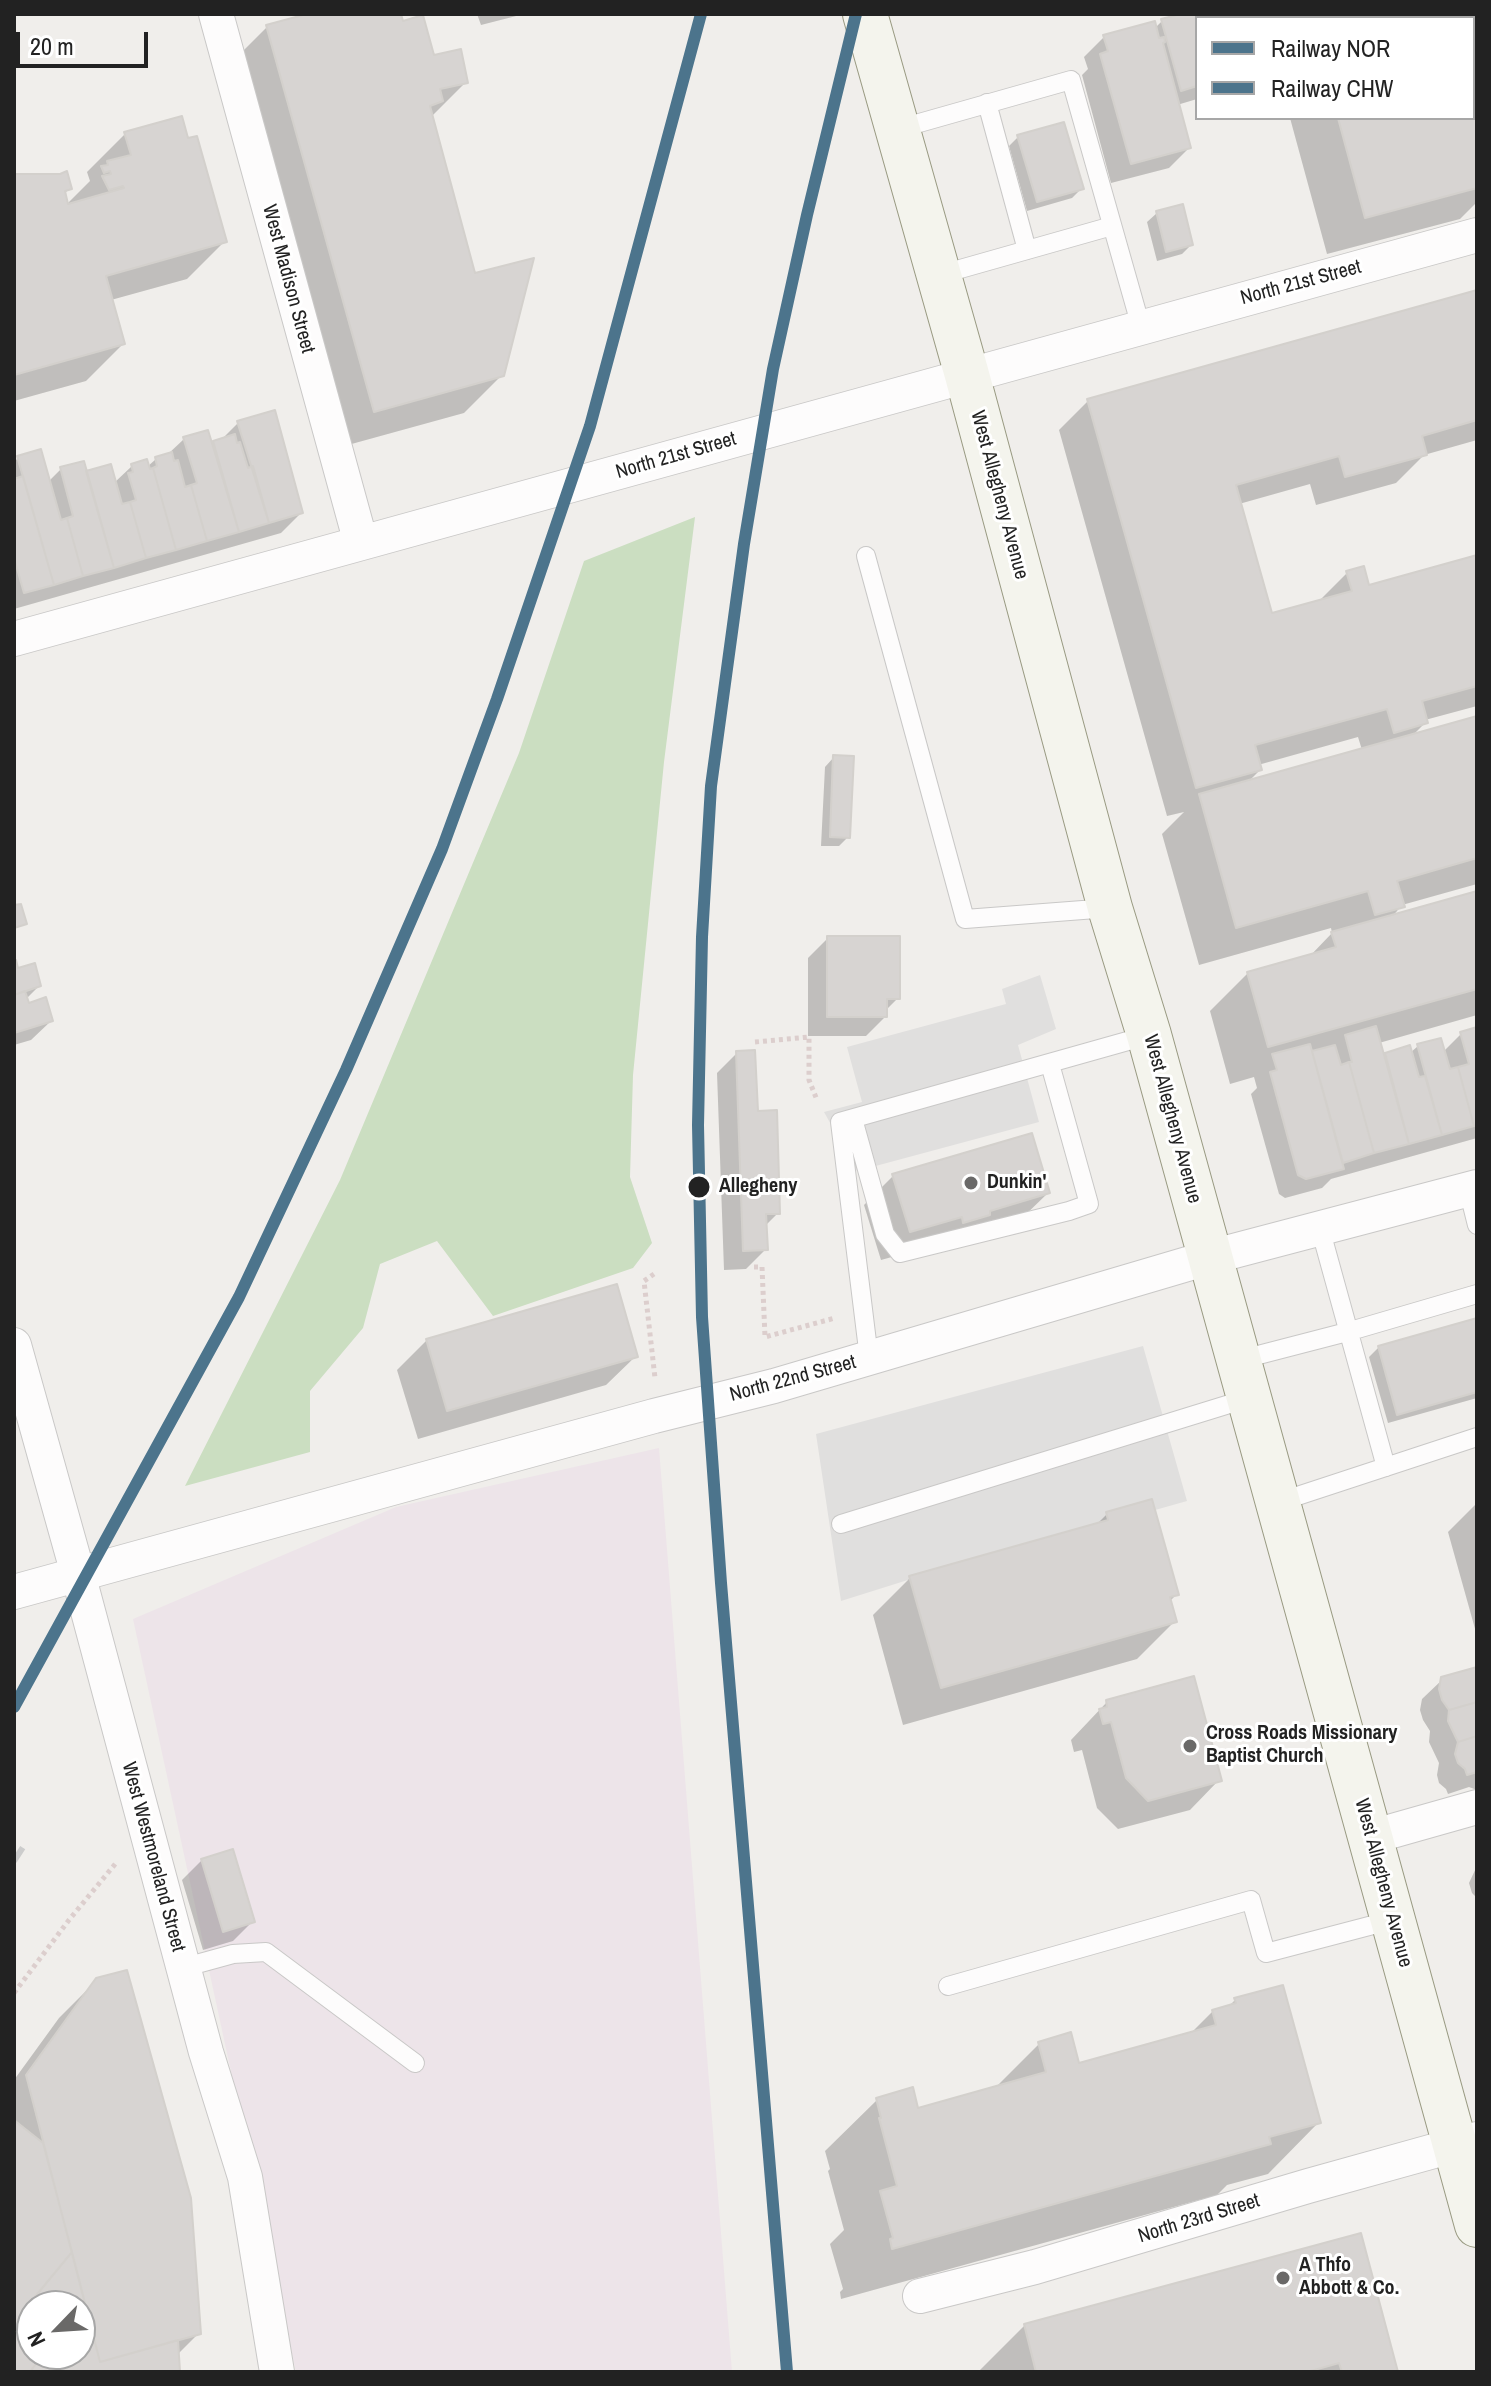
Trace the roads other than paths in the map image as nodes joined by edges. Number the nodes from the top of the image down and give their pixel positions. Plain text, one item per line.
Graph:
1 (216, 14) edge
2 (865, 14) edge
3 (987, 103) junction
4 (898, 129) junction
5 (1112, 226) junction
6 (1477, 235) edge
7 (1027, 250) junction
8 (939, 275) junction
9 (1141, 327) junction
10 (967, 375) junction
11 (361, 543) junction
12 (866, 556) dead end
13 (14, 639) edge
14 (1110, 908) junction
15 (1149, 1035) junction
16 (1050, 1064) junction
17 (853, 1119) junction
18 (1472, 1188) edge
19 (1477, 1225) edge
20 (1320, 1228) junction
21 (1211, 1257) junction
22 (1477, 1294) edge
23 (1347, 1332) junction
24 (14, 1345) edge
25 (869, 1358) junction
26 (1244, 1379) junction
27 (1477, 1437) edge
28 (1386, 1467) junction
29 (1279, 1502) junction
30 (841, 1524) dead end
31 (78, 1574) junction
32 (14, 1592) edge
33 (1477, 1807) edge
34 (1371, 1837) junction
35 (1393, 1920) junction
36 (182, 1968) junction
37 (948, 1986) dead end
38 (415, 2063) dead end
39 (1466, 2142) edge
40 (1477, 2225) edge
41 (920, 2296) dead end
42 (277, 2372) edge

1 - 11 street, West Madison Street
2 - 4 main road, West Allegheny Avenue
3 - 4 lane
3 - 5 lane
3 - 7 lane
4 - 8 main road, West Allegheny Avenue
5 - 7 lane
5 - 9 lane
6 - 9 street, North 21st Street
7 - 8 lane
8 - 10 main road, West Allegheny Avenue
9 - 10 street, North 21st Street
10 - 11 street, North 21st Street
10 - 14 main road, West Allegheny Avenue
11 - 13 street, North 21st Street
12 - 14 lane
14 - 15 main road, West Allegheny Avenue
15 - 16 lane
15 - 21 main road, West Allegheny Avenue
16 - 17 lane
16 - 17 lane
17 - 25 lane
18 - 19 lane
18 - 20 street, North 22nd Street
20 - 21 street, North 22nd Street
20 - 23 lane
21 - 25 street, North 22nd Street
21 - 26 main road, West Allegheny Avenue
22 - 23 lane
23 - 26 lane
23 - 28 lane
24 - 31 street, West Westmoreland Street
25 - 31 street, North 22nd Street
26 - 29 main road, West Allegheny Avenue
26 - 30 lane
27 - 28 lane
28 - 29 lane
29 - 34 main road, West Allegheny Avenue
31 - 32 street, North 22nd Street
31 - 36 street, West Westmoreland Street
33 - 34 street
34 - 35 main road, West Allegheny Avenue
35 - 37 lane
35 - 39 main road, West Allegheny Avenue
36 - 38 lane
36 - 42 street, West Westmoreland Street
39 - 40 main road, West Allegheny Avenue
39 - 41 street, North 23rd Street

